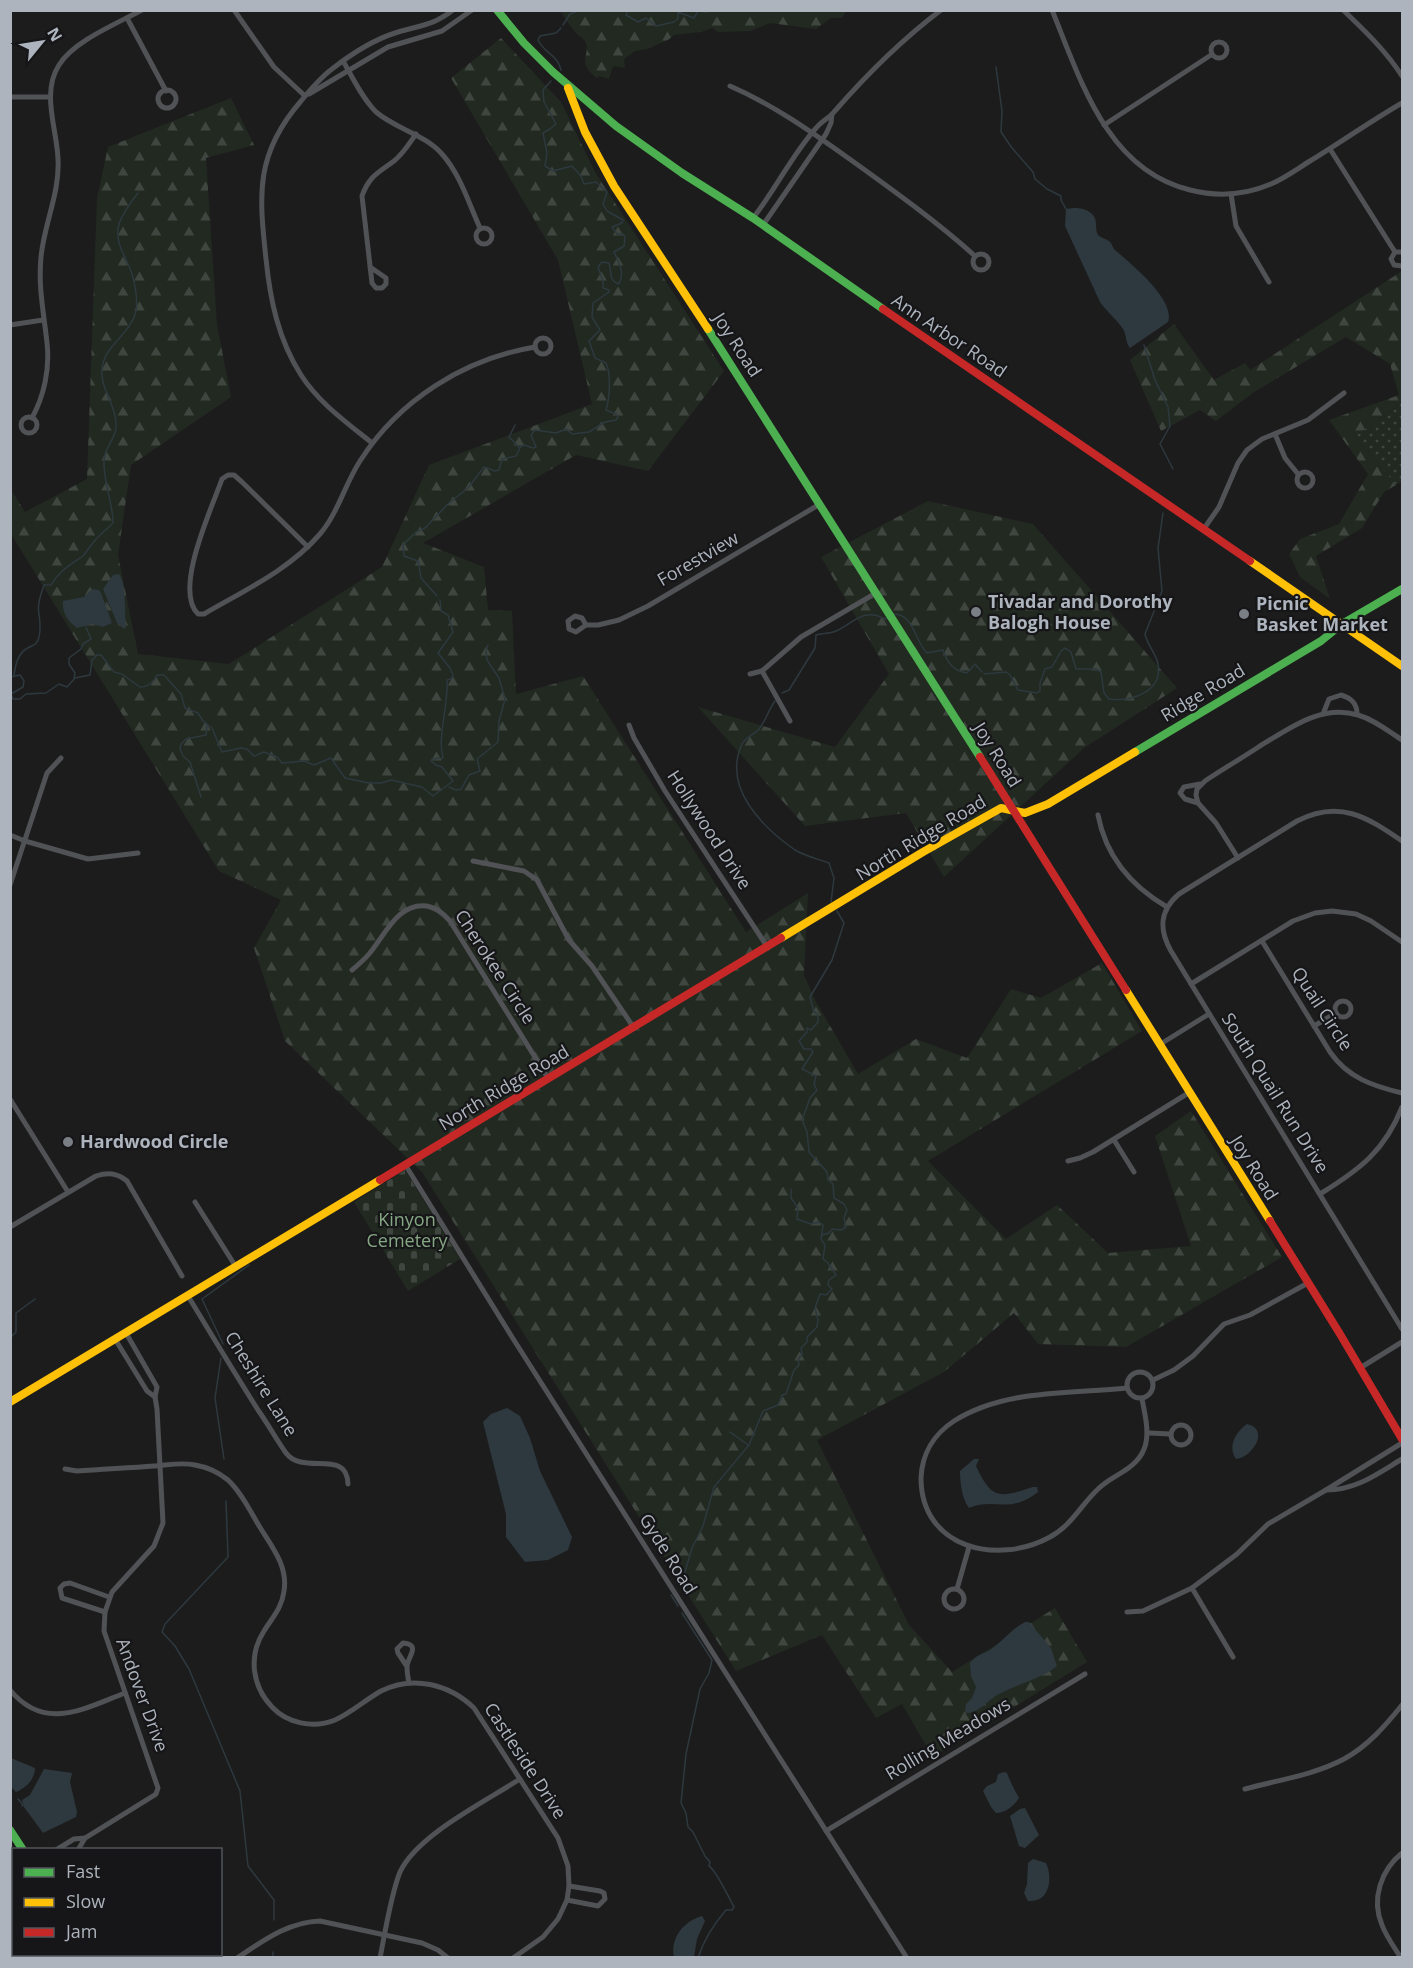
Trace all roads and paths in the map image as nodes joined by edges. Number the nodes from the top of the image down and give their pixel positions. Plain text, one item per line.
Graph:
1 (142, 10) edge
2 (234, 10) edge
3 (453, 10) edge
4 (472, 10) edge
5 (497, 10) edge
6 (941, 10) edge
7 (1052, 10) edge
8 (1343, 10) edge
9 (127, 18) junction
10 (1211, 55) dead end
11 (343, 61) junction
12 (349, 71) junction
13 (1402, 76) edge
14 (730, 86) dead end
15 (568, 88) junction
16 (166, 91) dead end
17 (305, 96) junction
18 (10, 97) edge
19 (50, 97) junction
20 (1402, 103) edge
21 (832, 114) junction
22 (1104, 125) junction
23 (812, 133) junction
24 (416, 135) junction
25 (821, 139) junction
26 (1330, 149) junction
27 (1230, 194) junction
28 (753, 218) junction
29 (763, 225) junction
30 (480, 228) dead end
31 (1395, 252) junction
32 (1402, 252) edge
33 (975, 256) dead end
34 (1402, 266) edge
35 (370, 267) dead end
36 (1269, 282) dead end
37 (43, 320) junction
38 (10, 325) edge
39 (535, 347) dead end
40 (1344, 393) dead end
41 (32, 418) dead end
42 (1275, 434) junction
43 (372, 443) junction
44 (1298, 474) dead end
45 (820, 504) junction
46 (1203, 530) junction
47 (308, 547) junction
48 (1402, 589) edge
49 (876, 593) junction
50 (1342, 624) junction
51 (586, 625) dead end
52 (1402, 666) edge
53 (762, 671) junction
54 (750, 674) dead end
55 (1323, 714) junction
56 (1357, 714) junction
57 (790, 721) dead end
58 (629, 725) dead end
59 (1402, 740) edge
60 (61, 758) dead end
61 (1200, 784) junction
62 (1198, 803) junction
63 (1015, 812) junction
64 (1098, 815) dead end
65 (10, 835) edge
66 (1402, 841) edge
67 (24, 842) junction
68 (138, 853) dead end
69 (1238, 858) junction
70 (473, 861) dead end
71 (10, 885) edge
72 (1167, 907) junction
73 (1262, 941) junction
74 (1402, 942) edge
75 (768, 948) junction
76 (352, 970) dead end
77 (1191, 984) junction
78 (1336, 1013) dead end
79 (1209, 1014) junction
80 (1314, 1026) junction
81 (634, 1028) junction
82 (1159, 1045) junction
83 (548, 1078) junction
84 (1190, 1092) junction
85 (1402, 1094) edge
86 (10, 1099) edge
87 (1402, 1107) edge
88 (1114, 1140) junction
89 (1068, 1161) dead end
90 (406, 1166) junction
91 (1134, 1172) dead end
92 (68, 1192) junction
93 (1320, 1194) junction
94 (195, 1202) dead end
95 (10, 1227) edge
96 (236, 1267) junction
97 (182, 1276) dead end
98 (1308, 1283) junction
99 (188, 1296) junction
100 (1402, 1329) edge
101 (126, 1332) junction
102 (115, 1339) junction
103 (1402, 1342) edge
104 (1360, 1368) junction
105 (1153, 1380) junction
106 (1127, 1388) junction
107 (155, 1398) junction
108 (1142, 1399) junction
109 (10, 1402) edge
110 (1149, 1433) junction
111 (1171, 1434) dead end
112 (1402, 1441) edge
113 (1402, 1459) edge
114 (160, 1466) junction
115 (65, 1469) dead end
116 (348, 1484) dead end
117 (1326, 1490) junction
118 (969, 1546) junction
119 (1192, 1587) junction
120 (957, 1589) dead end
121 (109, 1597) junction
122 (105, 1612) junction
123 (1127, 1612) dead end
124 (1233, 1657) dead end
125 (406, 1665) dead end
126 (1085, 1674) dead end
127 (409, 1683) junction
128 (10, 1689) edge
129 (125, 1693) junction
130 (1402, 1705) edge
131 (520, 1779) junction
132 (1245, 1789) dead end
133 (10, 1830) edge
134 (826, 1831) junction
135 (85, 1838) junction
136 (22, 1848) edge
137 (59, 1848) edge
138 (79, 1848) edge
139 (1402, 1853) edge
140 (569, 1886) junction
141 (567, 1900) junction
142 (385, 1934) junction
143 (237, 1958) edge
144 (380, 1958) edge
145 (448, 1958) edge
146 (513, 1958) edge
147 (907, 1958) edge
148 (1401, 1958) edge

1 - 9 street
2 - 17 street
3 - 11 street
4 - 12 street
5 - 15 street, Ann Arbor Road
6 - 21 street
7 - 22 street
8 - 13 street
9 - 16 street
9 - 19 street
10 - 22 street
11 - 12 street
11 - 17 street
12 - 17 street
12 - 24 street
14 - 23 street
15 - 28 street, Ann Arbor Road
15 - 45 street, Joy Road
17 - 43 street
18 - 19 street
19 - 37 street
20 - 26 street
21 - 23 street
21 - 25 street
22 - 27 street
23 - 25 street
23 - 28 street
24 - 30 street
24 - 35 street
25 - 29 street
25 - 33 street
26 - 27 street
26 - 31 street
27 - 36 street
28 - 29 street, Ann Arbor Road
29 - 46 street, Ann Arbor Road
31 - 32 street
31 - 34 street
37 - 38 street
37 - 41 street
39 - 43 street
40 - 42 street
42 - 44 street
42 - 46 street
43 - 47 street
45 - 49 street, Joy Road
45 - 51 street, Forestview
46 - 50 street, Ann Arbor Road
47 - 47 street
48 - 50 street, Ridge Road
49 - 53 street
49 - 63 street, Joy Road
50 - 52 street, Ann Arbor Road
50 - 63 street, Ridge Road
53 - 54 street
53 - 57 street
55 - 56 street
55 - 56 street
55 - 61 street
56 - 59 street
58 - 75 street, Hollywood Drive
60 - 67 street
61 - 62 street
61 - 62 street
62 - 69 street
63 - 75 street, North Ridge Road
63 - 82 street, Joy Road
64 - 72 street
65 - 67 street
66 - 69 street
67 - 68 street
67 - 71 street
69 - 72 street
70 - 81 street
72 - 77 street, South Quail Run Drive
73 - 74 street
73 - 77 street
73 - 80 street, Quail Circle
75 - 81 street, North Ridge Road
76 - 83 street, Cherokee Circle
77 - 79 street, South Quail Run Drive
78 - 80 street
79 - 82 street
79 - 93 street, South Quail Run Drive
80 - 85 street, Quail Circle
81 - 83 street, North Ridge Road
82 - 84 street, Joy Road
83 - 90 street, North Ridge Road
84 - 88 street
84 - 98 street, Joy Road
86 - 92 street
87 - 93 street
88 - 89 street
88 - 91 street
90 - 96 street, North Ridge Road
90 - 134 street, Gyde Road
92 - 95 street
92 - 97 street
93 - 100 street, South Quail Run Drive
94 - 96 street
96 - 99 street, North Ridge Road
98 - 104 street, Joy Road
98 - 105 street
99 - 101 street, North Ridge Road
99 - 116 street, Cheshire Lane
101 - 102 street, North Ridge Road
101 - 107 street, Andover Drive
102 - 107 street
102 - 109 street, North Ridge Road
103 - 104 street
104 - 112 street, Joy Road
105 - 106 street
105 - 108 street
106 - 108 street
106 - 118 street
107 - 114 street, Andover Drive
108 - 110 street
110 - 111 street
110 - 118 street
112 - 117 street
113 - 117 street
114 - 115 street, Castleside Drive
114 - 121 street, Andover Drive
114 - 127 street, Castleside Drive
117 - 119 street
118 - 120 street
119 - 123 street
119 - 124 street
121 - 122 street, Andover Drive
121 - 122 street
122 - 129 street, Andover Drive
125 - 127 street
126 - 134 street, Rolling Meadows
127 - 131 street, Castleside Drive
128 - 129 street
129 - 135 street, Andover Drive
130 - 132 street
131 - 140 street, Castleside Drive
131 - 142 street
133 - 136 street
134 - 147 street, Gyde Road
135 - 137 street, Andover Drive
135 - 138 street, Andover Drive
139 - 148 street
140 - 141 street, Castleside Drive
140 - 141 street
141 - 146 street, Castleside Drive
142 - 143 street
142 - 144 street
142 - 145 street

